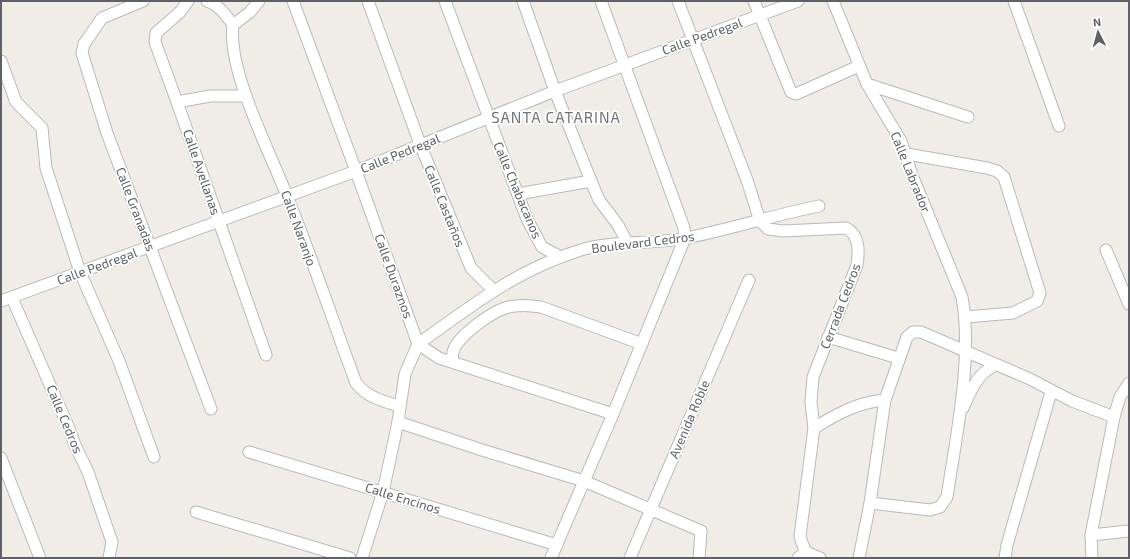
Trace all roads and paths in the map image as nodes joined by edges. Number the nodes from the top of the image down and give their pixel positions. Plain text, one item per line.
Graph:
1 (143, 1) edge
2 (188, 1) edge
3 (207, 1) edge
4 (260, 1) edge
5 (293, 1) edge
6 (368, 1) edge
7 (445, 1) edge
8 (523, 1) edge
9 (601, 1) edge
10 (678, 1) edge
11 (754, 1) edge
12 (798, 1) edge
13 (833, 1) edge
14 (1014, 1) edge
15 (759, 16) junction
16 (233, 25) junction
17 (693, 38) junction
18 (1, 61) edge
19 (625, 64) junction
20 (859, 66) junction
21 (867, 84) junction
22 (555, 91) junction
23 (246, 96) junction
24 (177, 102) junction
25 (488, 117) junction
26 (968, 117) dead end
27 (1059, 126) dead end
28 (420, 144) junction
29 (907, 154) junction
30 (356, 171) junction
31 (591, 181) junction
32 (518, 194) junction
33 (288, 196) junction
34 (819, 206) dead end
35 (219, 221) junction
36 (760, 221) junction
37 (685, 238) junction
38 (627, 242) junction
39 (150, 247) junction
40 (1106, 250) dead end
41 (561, 257) junction
42 (80, 272) junction
43 (749, 280) dead end
44 (493, 290) junction
45 (6, 299) edge
46 (1129, 304) edge
47 (966, 317) junction
48 (828, 337) junction
49 (418, 344) junction
50 (642, 344) junction
51 (965, 350) junction
52 (266, 355) dead end
53 (898, 358) junction
54 (452, 361) junction
55 (995, 365) junction
56 (1129, 383) edge
57 (1051, 392) junction
58 (885, 400) junction
59 (399, 406) junction
60 (211, 409) dead end
61 (613, 414) junction
62 (960, 414) junction
63 (1114, 417) junction
64 (398, 422) junction
65 (814, 428) junction
66 (249, 452) dead end
67 (154, 456) dead end
68 (1, 458) edge
69 (584, 481) junction
70 (383, 492) junction
71 (870, 503) junction
72 (649, 510) junction
73 (196, 512) dead end
74 (1129, 531) edge
75 (1091, 535) junction
76 (557, 545) junction
77 (802, 555) edge
78 (40, 558) edge
79 (109, 558) edge
80 (350, 558) edge
81 (362, 558) edge
82 (552, 558) edge
83 (630, 558) edge
84 (699, 558) edge
85 (820, 558) edge
86 (859, 558) edge
87 (1005, 558) edge
88 (1092, 558) edge

1 - 39 street, Calle Granadas
2 - 24 street, Calle Avellanas
3 - 16 street
4 - 16 street
5 - 30 street, Calle Duraznos
6 - 28 street, Calle Castaños
7 - 25 street, Calle Chabacanos
8 - 22 street
9 - 19 street
10 - 17 street
11 - 15 street
12 - 15 street, Calle Pedregal
13 - 20 street, Calle Labrador
14 - 27 street
15 - 17 street, Calle Pedregal
15 - 20 street
16 - 23 street, Calle Naranjo
17 - 19 street, Calle Pedregal
17 - 36 street
18 - 42 street
19 - 22 street, Calle Pedregal
19 - 37 street
20 - 21 street, Calle Labrador
21 - 26 street
21 - 29 street, Calle Labrador
22 - 25 street, Calle Pedregal
22 - 31 street
23 - 24 street
23 - 33 street, Calle Naranjo
24 - 35 street, Calle Avellanas
25 - 28 street, Calle Pedregal
25 - 32 street, Calle Chabacanos
28 - 30 street, Calle Pedregal
28 - 44 street, Calle Castaños
29 - 47 street, Calle Labrador
29 - 47 street
30 - 33 street, Calle Pedregal
30 - 49 street, Calle Duraznos
31 - 32 street
31 - 38 street
32 - 41 street, Calle Chabacanos
33 - 35 street, Calle Pedregal
33 - 59 street, Calle Naranjo
34 - 36 street, Boulevard Cedros
35 - 39 street, Calle Pedregal
35 - 52 street, Calle Avellanas
36 - 37 street, Boulevard Cedros
36 - 48 street, Cerrada Cedros
37 - 38 street, Boulevard Cedros
37 - 50 street
38 - 41 street, Boulevard Cedros
39 - 42 street, Calle Pedregal
39 - 60 street, Calle Granadas
40 - 46 street
41 - 44 street, Boulevard Cedros
42 - 45 street, Calle Pedregal
42 - 67 street
43 - 72 street, Avenida Roble
44 - 49 street, Boulevard Cedros
45 - 79 street, Calle Cedros
47 - 51 street, Calle Labrador
48 - 53 street
48 - 65 street, Cerrada Cedros
49 - 54 street
49 - 59 street
50 - 54 street
50 - 61 street
51 - 53 street
51 - 55 street
51 - 62 street, Calle Labrador
53 - 58 street
54 - 61 street
55 - 57 street
55 - 62 street
56 - 63 street
57 - 63 street
57 - 87 street
58 - 65 street
58 - 71 street
59 - 64 street
61 - 69 street
62 - 71 street
63 - 75 street
64 - 69 street
64 - 70 street
65 - 77 street, Cerrada Cedros
66 - 70 street, Calle Encinos
68 - 78 street
69 - 72 street
69 - 76 street
70 - 76 street, Calle Encinos
70 - 81 street
71 - 86 street
72 - 83 street, Avenida Roble
72 - 84 street
73 - 80 street
74 - 75 street
75 - 88 street
76 - 82 street
77 - 85 street

